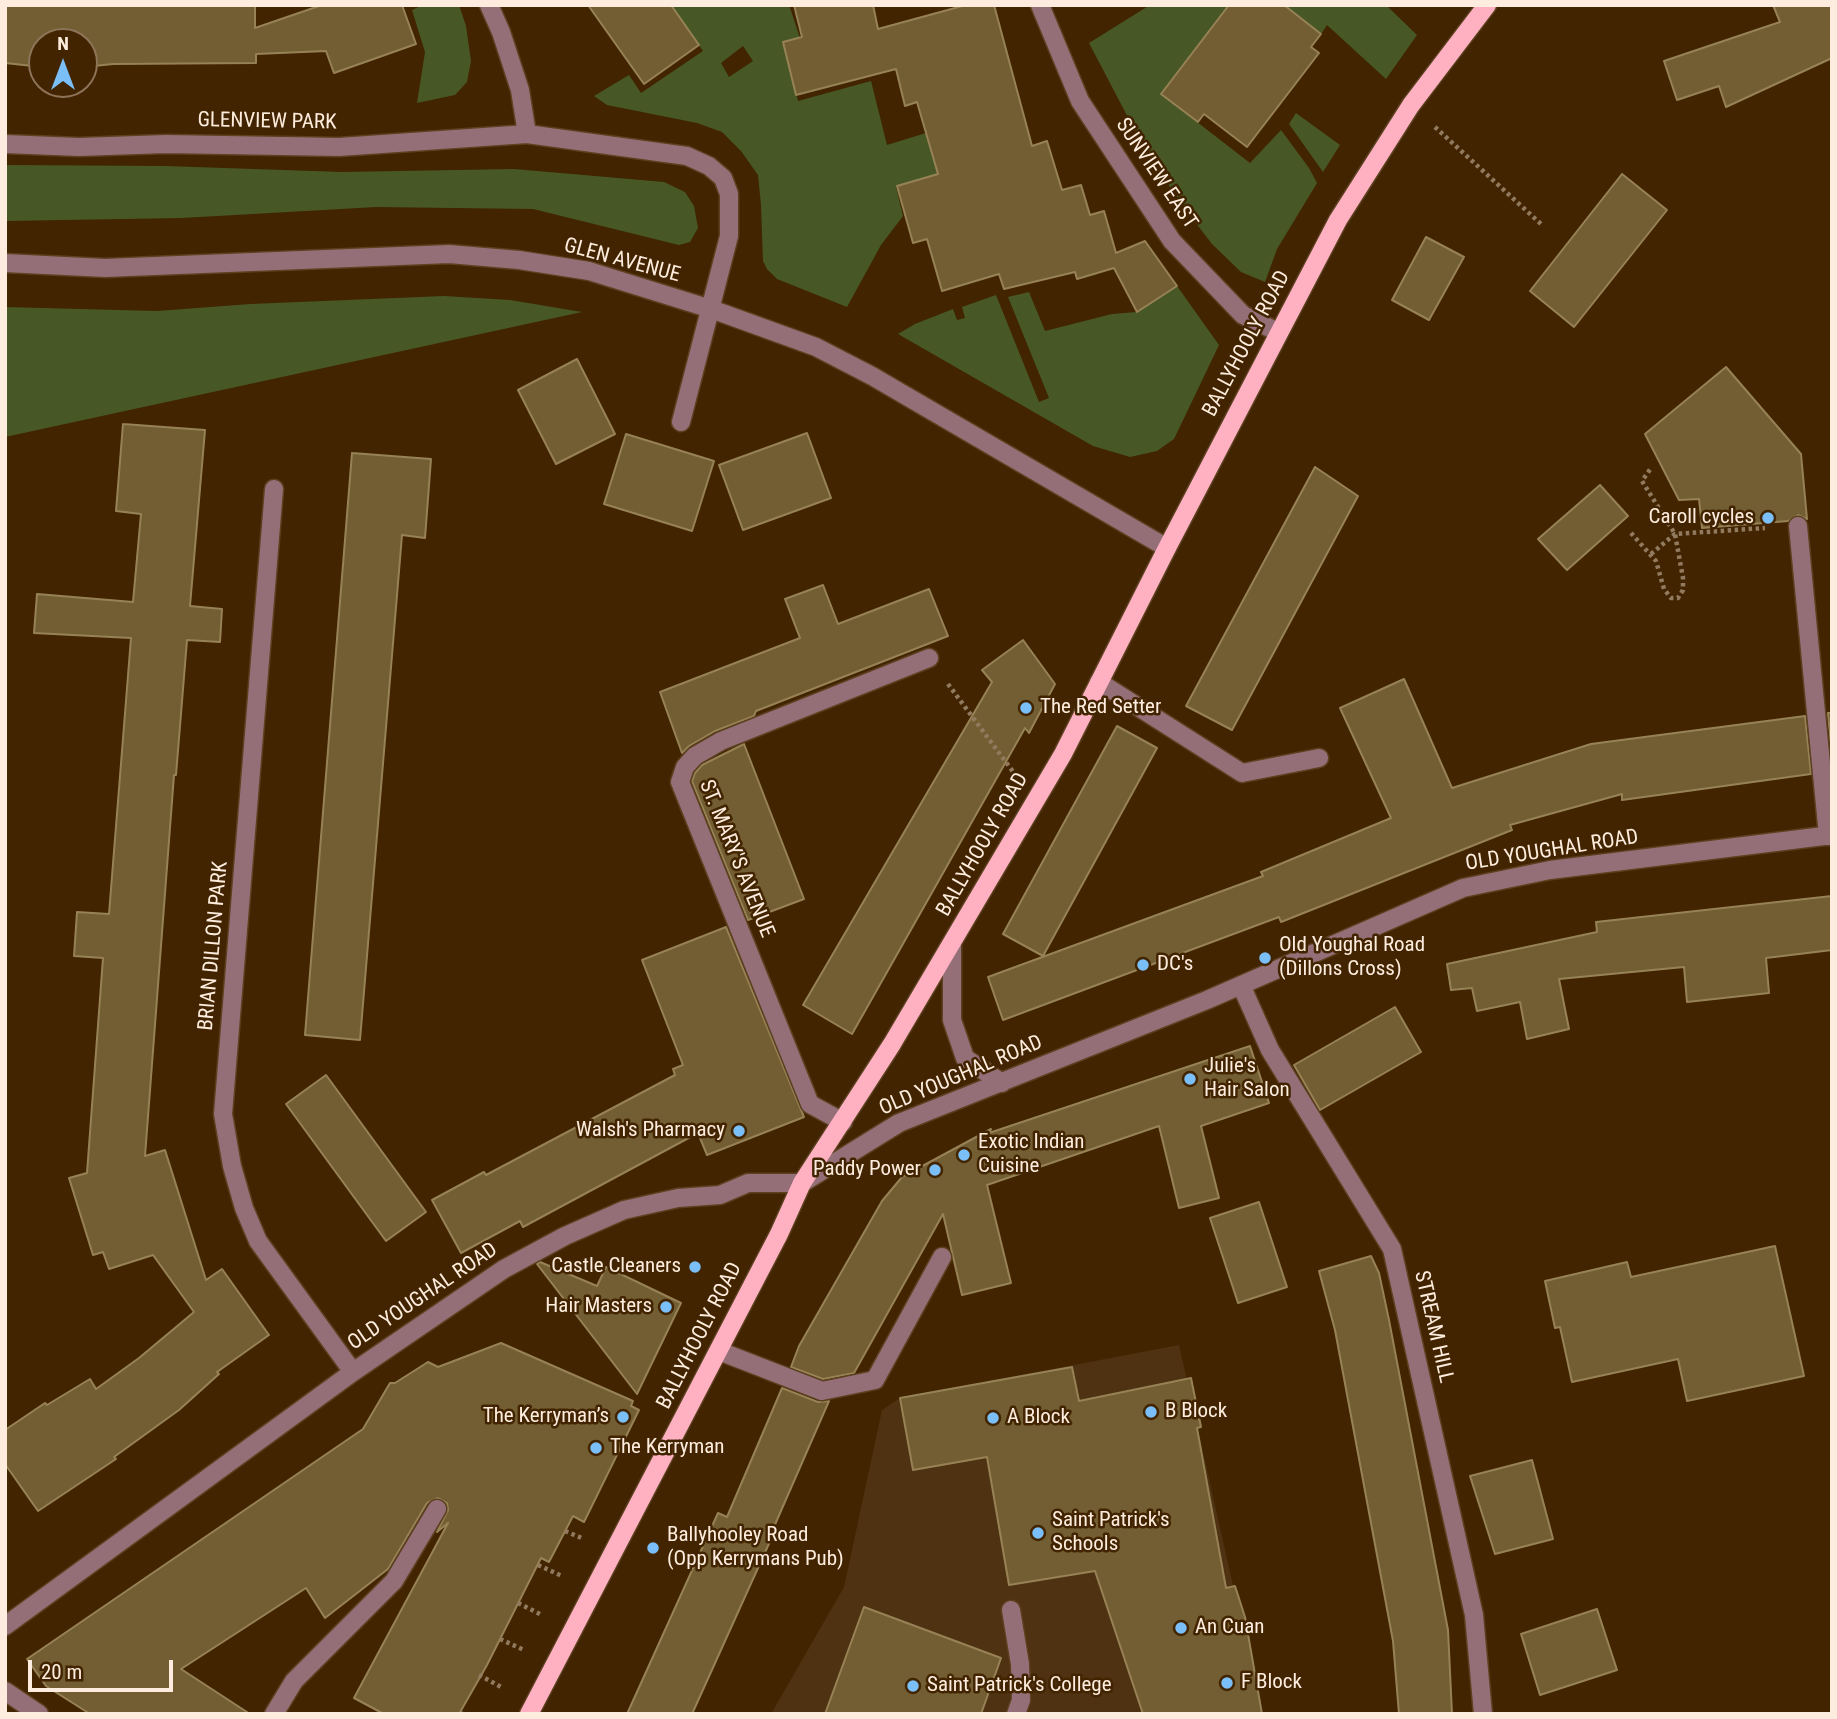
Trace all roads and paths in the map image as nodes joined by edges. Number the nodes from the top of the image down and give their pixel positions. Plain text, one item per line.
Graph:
1 (489, 5) edge
2 (1040, 5) edge
3 (1487, 5) edge
4 (1411, 105) junction
5 (527, 134) junction
6 (5, 144) edge
7 (1542, 224) dead end
8 (5, 263) edge
9 (711, 309) junction
10 (1278, 332) junction
11 (681, 422) dead end
12 (1651, 468) dead end
13 (274, 489) dead end
14 (1798, 526) joint
15 (1631, 533) dead end
16 (1675, 534) junction
17 (1167, 548) junction
18 (1651, 554) junction
19 (929, 658) joint
20 (1099, 682) junction
21 (1319, 758) dead end
22 (1035, 802) junction
23 (1830, 836) edge
24 (952, 943) junction
25 (1241, 985) junction
26 (1002, 1083) junction
27 (842, 1122) junction
28 (802, 1182) junction
29 (942, 1257) dead end
30 (719, 1350) junction
31 (353, 1371) junction
32 (437, 1509) dead end
33 (565, 1531) dead end
34 (584, 1539) dead end
35 (538, 1565) dead end
36 (564, 1577) dead end
37 (518, 1603) dead end
38 (1011, 1610) dead end
39 (543, 1615) dead end
40 (5, 1626) edge
41 (500, 1639) dead end
42 (525, 1650) dead end
43 (479, 1675) dead end
44 (505, 1689) dead end
45 (5, 1691) edge
46 (39, 1714) edge
47 (274, 1714) edge
48 (529, 1714) edge
49 (1016, 1714) edge
50 (1483, 1714) edge

1 - 5 street
2 - 10 street, SUNVIEW EAST
3 - 4 main road, BALLYHOOLY ROAD
4 - 7 path
4 - 10 main road, BALLYHOOLY ROAD
5 - 6 street, GLENVIEW PARK
5 - 9 street, GLENVIEW PARK
8 - 9 street, GLEN AVENUE
9 - 11 street, GLENVIEW PARK
9 - 17 street, GLEN AVENUE
10 - 17 main road, BALLYHOOLY ROAD
12 - 16 path
13 - 31 street, BRIAN DILLON PARK
14 - 16 path
14 - 23 street
15 - 18 path
16 - 18 path
16 - 18 path
17 - 20 main road, BALLYHOOLY ROAD
19 - 22 path
19 - 27 street, ST. MARY'S AVENUE
20 - 21 street
20 - 22 main road, BALLYHOOLY ROAD
22 - 24 main road, BALLYHOOLY ROAD
23 - 25 street, OLD YOUGHAL ROAD
24 - 26 street
24 - 27 main road, BALLYHOOLY ROAD
25 - 26 street, OLD YOUGHAL ROAD
25 - 50 street, STREAM HILL
26 - 28 street, OLD YOUGHAL ROAD
27 - 28 main road, BALLYHOOLY ROAD
28 - 30 main road, BALLYHOOLY ROAD
28 - 31 street, OLD YOUGHAL ROAD
29 - 30 street
30 - 48 main road, BALLYHOOLY ROAD
31 - 40 street, OLD YOUGHAL ROAD
32 - 47 street
33 - 34 path
35 - 36 path
37 - 39 path
38 - 49 street
41 - 42 path
43 - 44 path
45 - 46 street

